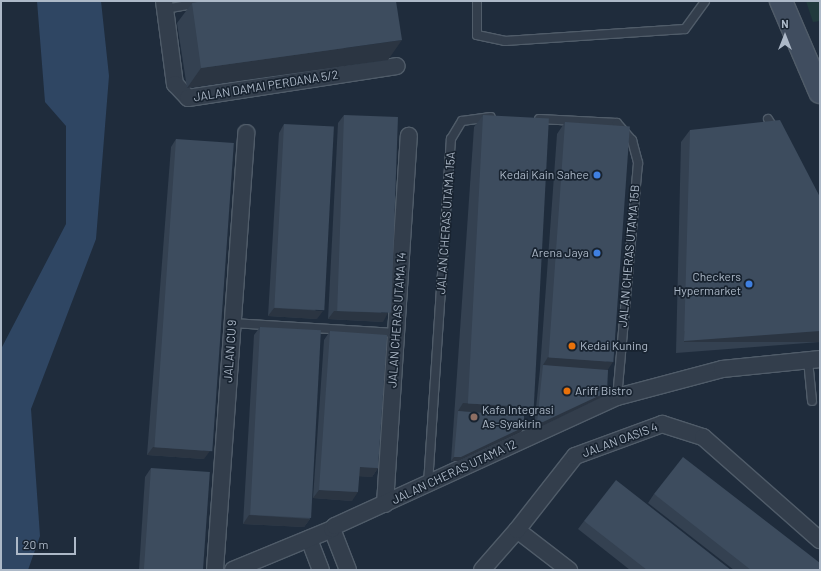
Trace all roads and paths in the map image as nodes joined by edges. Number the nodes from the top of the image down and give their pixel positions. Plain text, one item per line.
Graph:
1 (211, 1) edge
2 (477, 1) edge
3 (706, 1) edge
4 (781, 1) edge
5 (165, 5) edge
6 (397, 66) dead end
7 (817, 82) edge
8 (498, 117) edge
9 (768, 118) dead end
10 (530, 119) edge
11 (246, 133) dead end
12 (409, 136) dead end
13 (780, 138) edge
14 (232, 323) junction
15 (396, 333) junction
16 (814, 359) edge
17 (617, 397) junction
18 (812, 401) dead end
19 (428, 484) junction
20 (384, 504) junction
21 (332, 529) junction
22 (517, 530) junction
23 (309, 539) junction
24 (820, 540) edge
25 (215, 570) edge
26 (233, 570) edge
27 (322, 570) edge
28 (348, 570) edge
29 (482, 570) edge
30 (569, 570) edge

1 - 5 lane
2 - 3 lane
4 - 7 street
5 - 6 street, JALAN DAMAI PERDANA 5/2
8 - 19 lane, JALAN CHERAS UTAMA 15A
9 - 13 lane
10 - 17 lane, JALAN CHERAS UTAMA 15B
11 - 14 street, JALAN CU 9
12 - 15 street, JALAN CHERAS UTAMA 14
14 - 15 lane
14 - 25 street, JALAN CU 9
15 - 20 street, JALAN CHERAS UTAMA 14
16 - 17 street, JALAN CHERAS UTAMA 12
16 - 18 lane
17 - 19 street, JALAN CHERAS UTAMA 12
19 - 20 street, JALAN CHERAS UTAMA 12
20 - 21 street, JALAN CHERAS UTAMA 12
21 - 23 street, JALAN CHERAS UTAMA 12
21 - 28 street
22 - 24 street, JALAN OASIS 4
22 - 29 street, JALAN OASIS 4
22 - 30 street
23 - 26 street, JALAN CHERAS UTAMA 12
23 - 27 street

